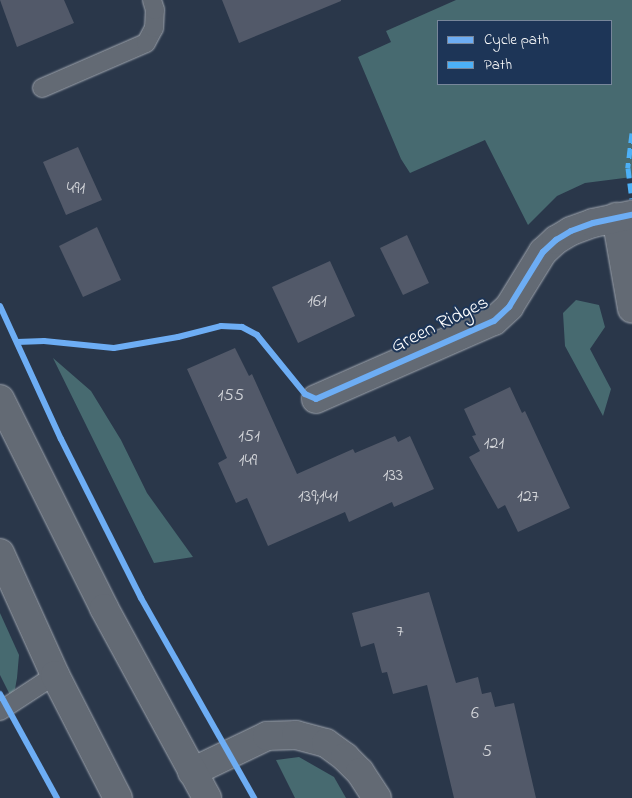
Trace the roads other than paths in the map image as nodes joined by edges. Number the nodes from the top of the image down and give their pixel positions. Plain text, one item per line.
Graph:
1 (152, 0) edge
2 (42, 88) dead end
3 (624, 216) edge
4 (632, 309) edge
5 (0, 399) edge
6 (316, 399) dead end
7 (0, 553) edge
8 (55, 675) junction
9 (0, 711) edge
10 (192, 772) junction
11 (118, 798) edge
12 (207, 798) edge
13 (377, 798) edge

1 - 2 lane
3 - 4 main road, Green Ridges
3 - 6 main road, Green Ridges
5 - 10 main road
7 - 8 main road
8 - 9 lane
8 - 11 main road
10 - 12 main road
10 - 13 main road

